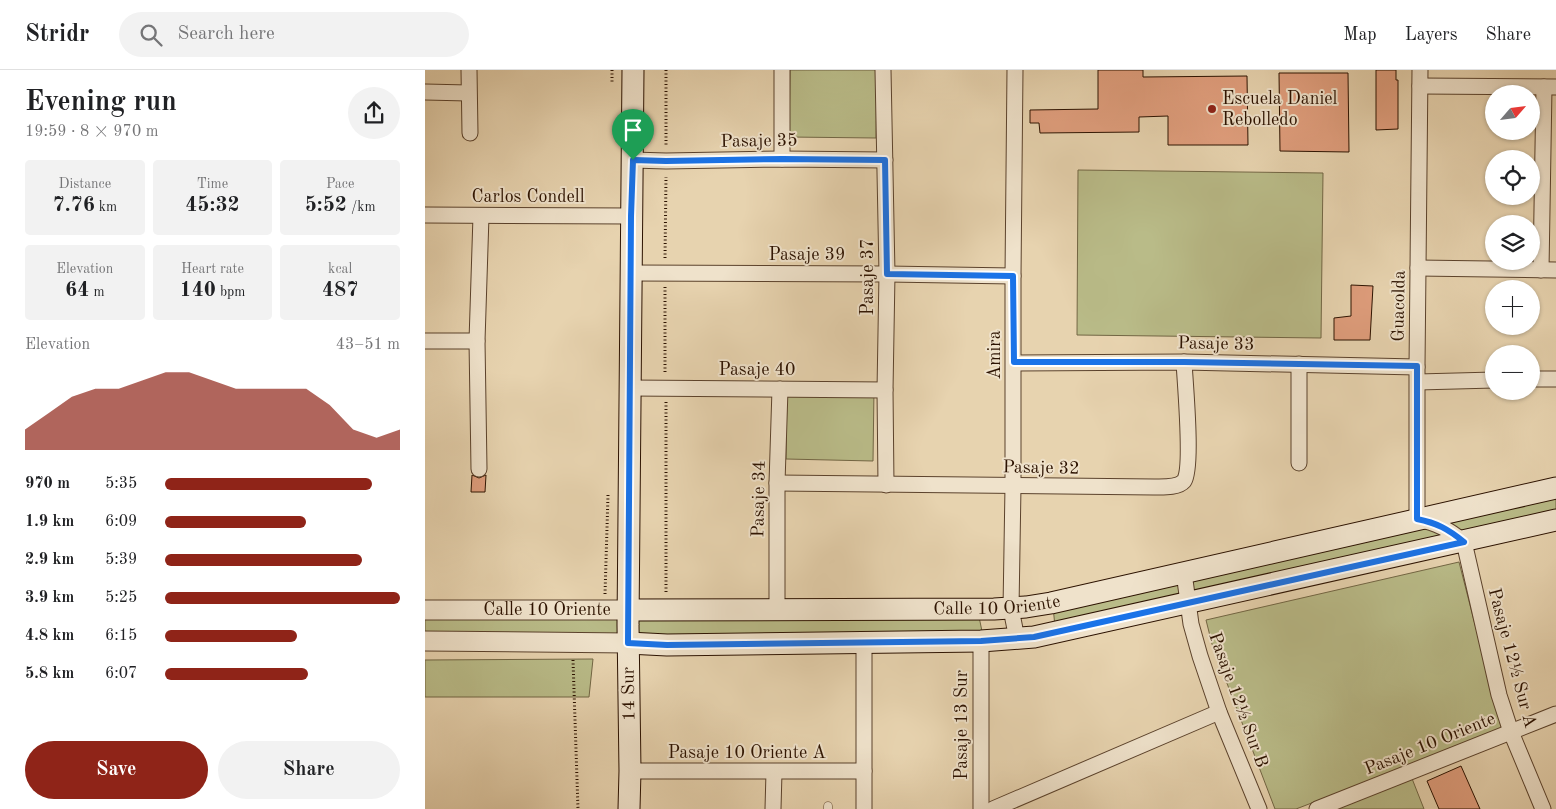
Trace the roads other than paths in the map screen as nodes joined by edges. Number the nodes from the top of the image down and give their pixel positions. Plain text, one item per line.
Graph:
1 (469, 70) edge
2 (633, 70) edge
3 (781, 70) edge
4 (883, 70) edge
5 (1015, 70) edge
6 (1420, 70) edge
7 (1420, 86) junction
8 (1550, 87) edge
9 (425, 92) edge
10 (468, 93) junction
11 (470, 133) dead end
12 (1549, 146) edge
13 (782, 159) junction
14 (633, 160) junction
15 (885, 160) junction
16 (425, 215) edge
17 (481, 216) junction
18 (631, 216) junction
19 (1418, 268) junction
20 (1548, 270) edge
21 (631, 273) junction
22 (887, 274) junction
23 (1013, 276) junction
24 (425, 341) edge
25 (477, 341) junction
26 (1014, 362) junction
27 (1184, 362) junction
28 (1299, 364) junction
29 (1417, 366) junction
30 (1540, 379) edge
31 (1556, 379) edge
32 (1485, 380) edge
33 (1417, 382) junction
34 (630, 388) junction
35 (780, 388) junction
36 (885, 390) junction
37 (1299, 463) dead end
38 (479, 469) dead end
39 (777, 483) junction
40 (886, 485) junction
41 (1013, 486) junction
42 (1556, 488) edge
43 (1417, 519) junction
44 (1556, 520) edge
45 (1464, 542) junction
46 (1184, 573) junction
47 (1189, 603) junction
48 (1011, 609) junction
49 (425, 610) edge
50 (628, 610) junction
51 (777, 611) junction
52 (1017, 639) junction
53 (425, 641) edge
54 (981, 641) junction
55 (864, 642) junction
56 (628, 643) junction
57 (1219, 712) junction
58 (1556, 714) edge
59 (1511, 732) junction
60 (630, 771) junction
61 (864, 771) junction
62 (774, 772) junction
63 (629, 809) edge
64 (773, 809) edge
65 (864, 809) edge
66 (981, 809) edge
67 (993, 809) edge
68 (1259, 809) edge
69 (1317, 809) edge
70 (1543, 809) edge

1 - 10 street
2 - 14 main road, 14 Sur
3 - 13 street
4 - 15 street, Pasaje 37
5 - 23 street, Amira
6 - 7 street, Guacolda
7 - 8 street
7 - 19 street, Guacolda
8 - 12 street
9 - 10 street
10 - 11 street
12 - 20 street
13 - 14 street, Pasaje 35
13 - 15 street, Pasaje 35
14 - 18 main road, 14 Sur
15 - 22 street, Pasaje 37
16 - 17 street, Carlos Condell
17 - 18 street, Carlos Condell
17 - 25 street
18 - 21 main road, 14 Sur
19 - 20 street
19 - 29 street, Guacolda
21 - 22 street, Pasaje 39
21 - 34 main road, 14 Sur
22 - 23 street, Pasaje 39
22 - 36 street, Pasaje 37
23 - 26 street, Amira
24 - 25 street
25 - 38 street
26 - 27 street, Pasaje 33
26 - 41 street, Amira
27 - 28 street, Pasaje 33
27 - 41 street, Pasaje 32
28 - 29 street, Pasaje 33
28 - 37 street
29 - 33 street, Guacolda
30 - 31 street
32 - 33 street
33 - 43 street, Guacolda
34 - 35 street, Pasaje 40
34 - 50 main road, 14 Sur
35 - 36 street, Pasaje 40
35 - 39 street, Pasaje 34
36 - 40 street, Pasaje 37
39 - 40 street, Pasaje 32
39 - 51 street, Pasaje 34
40 - 41 street, Pasaje 32
41 - 48 street, Amira
42 - 43 main road, Calle 10 Oriente
43 - 45 street
43 - 46 main road, Calle 10 Oriente
44 - 45 main road, Calle 10 Oriente
45 - 47 main road, Calle 10 Oriente
45 - 59 street, Pasaje 12½ Sur A
46 - 47 street, Pasaje 12½ Sur B
46 - 48 main road, Calle 10 Oriente
47 - 52 main road, Calle 10 Oriente
47 - 57 street, Pasaje 12½ Sur B
48 - 51 main road, Calle 10 Oriente
48 - 52 street, Amira
49 - 50 street, Calle 10 Oriente
50 - 51 main road, Calle 10 Oriente
50 - 56 main road, 14 Sur
52 - 54 main road, Calle 10 Oriente
53 - 56 street, Calle 10 Oriente
54 - 55 main road, Calle 10 Oriente
54 - 66 street, Pasaje 13 Sur
55 - 56 main road, Calle 10 Oriente
55 - 61 street
56 - 60 main road, 14 Sur
57 - 67 street
57 - 68 street, Pasaje 12½ Sur B
58 - 59 street, Pasaje 10 Oriente
59 - 69 street, Pasaje 10 Oriente
59 - 70 street, Pasaje 12½ Sur A
60 - 62 street, Pasaje 10 Oriente A
60 - 63 main road, 14 Sur
61 - 62 street, Pasaje 10 Oriente A
61 - 65 street
62 - 64 street

